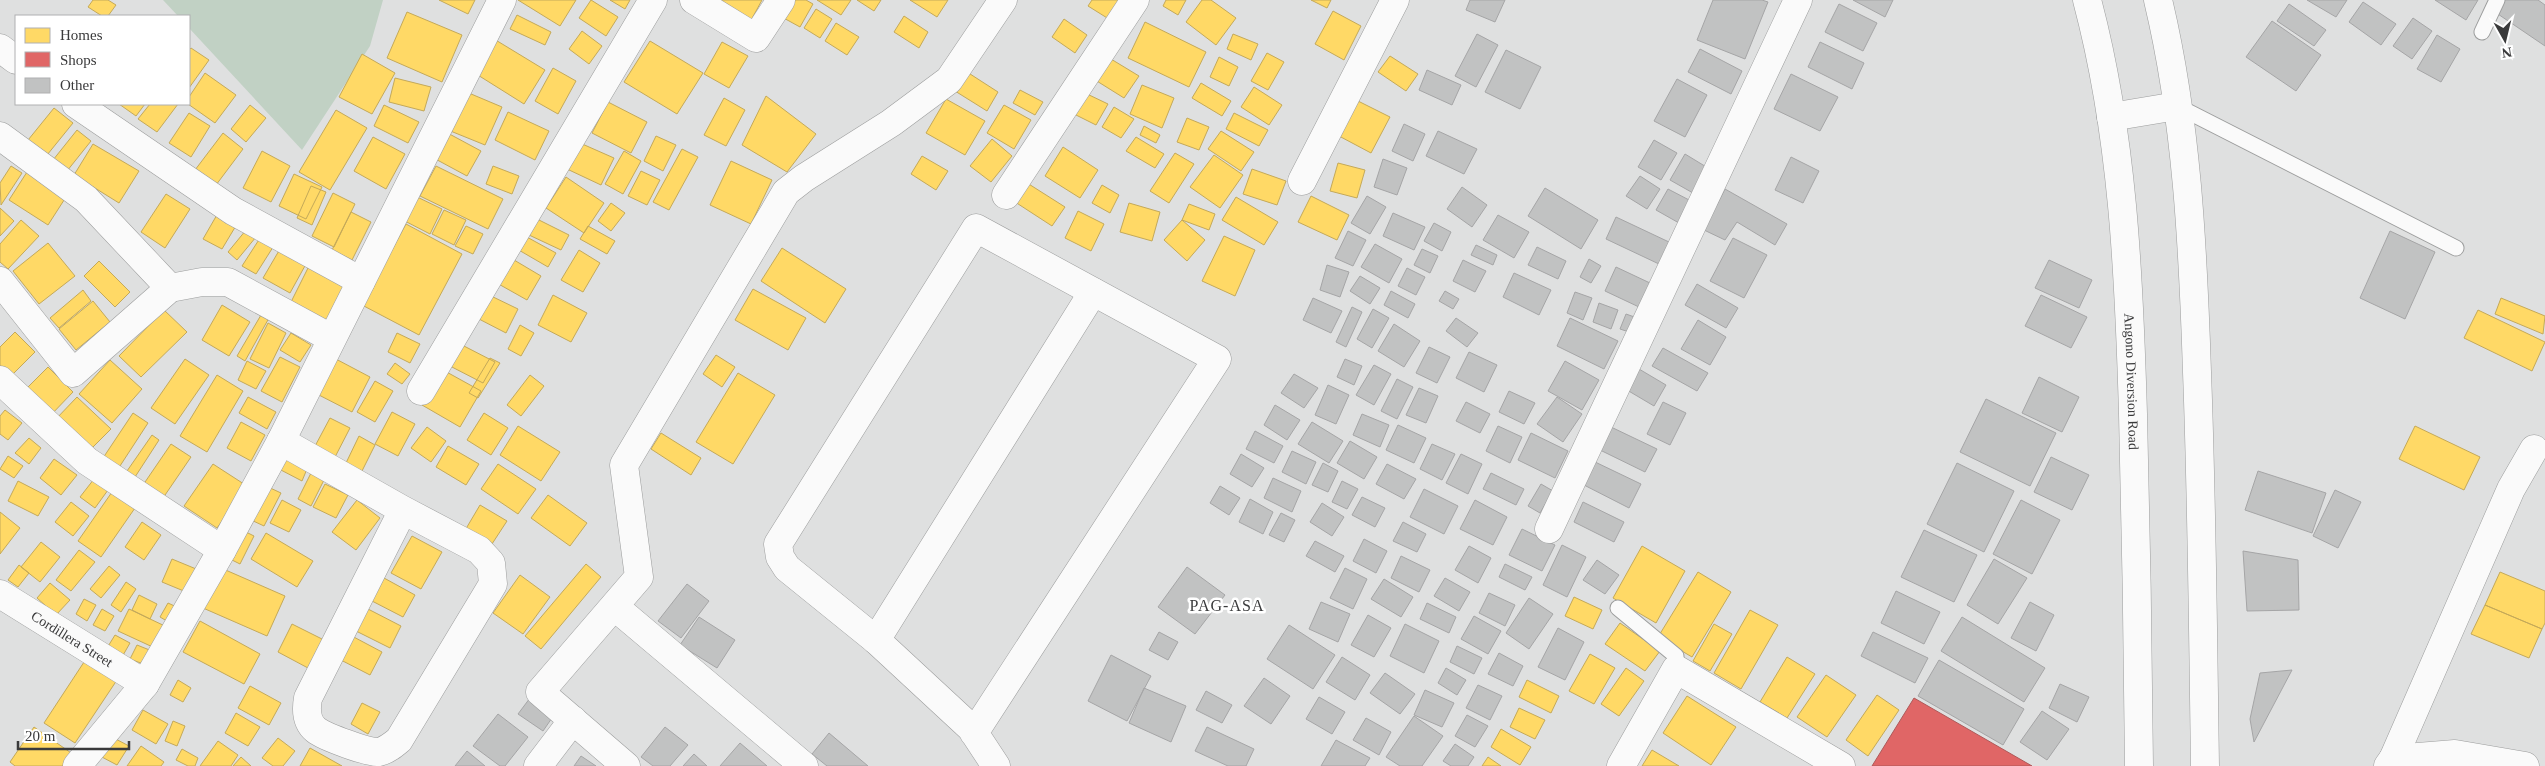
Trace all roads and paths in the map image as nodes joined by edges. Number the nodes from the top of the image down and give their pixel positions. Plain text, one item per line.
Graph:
1 (502, 0) edge
2 (653, 0) edge
3 (694, 0) edge
4 (781, 0) edge
5 (1003, 0) edge
6 (1135, 0) edge
7 (1395, 0) edge
8 (1798, 0) edge
9 (2087, 0) edge
10 (2158, 0) edge
11 (2497, 0) edge
12 (2482, 32) dead end
13 (0, 48) edge
14 (15, 59) edge
15 (77, 105) edge
16 (2177, 106) junction
17 (2111, 116) junction
18 (0, 136) edge
19 (1302, 181) dead end
20 (1006, 195) dead end
21 (2456, 248) dead end
22 (0, 281) edge
23 (361, 281) junction
24 (170, 288) junction
25 (1094, 292) junction
26 (331, 338) junction
27 (0, 380) edge
28 (421, 391) dead end
29 (280, 441) junction
30 (2534, 449) dead end
31 (402, 510) junction
32 (1549, 529) dead end
33 (222, 550) junction
34 (0, 594) edge
35 (615, 607) junction
36 (1618, 608) dead end
37 (876, 640) junction
38 (1676, 669) junction
39 (145, 684) junction
40 (573, 720) junction
41 (974, 733) junction
42 (2390, 763) edge
43 (78, 766) edge
44 (538, 766) edge
45 (626, 766) edge
46 (804, 766) edge
47 (996, 766) edge
48 (1621, 766) edge
49 (1842, 766) edge
50 (2139, 766) edge
51 (2204, 766) edge
52 (2525, 766) edge

1 - 23 street
2 - 28 street
3 - 4 street
5 - 35 street
6 - 20 street
7 - 19 street
8 - 32 street
9 - 17 street, Angono Diversion Road
10 - 16 street
11 - 12 lane
13 - 14 street
15 - 23 street
16 - 17 street
16 - 21 lane
16 - 51 street
17 - 50 street, Angono Diversion Road
18 - 24 street
22 - 24 street
23 - 26 street
24 - 26 street
25 - 37 street
25 - 37 street
25 - 41 street
26 - 29 street
27 - 33 street
29 - 31 street
29 - 33 street
30 - 42 street
31 - 31 street
33 - 39 street
34 - 39 street, Cordillera Street
35 - 40 street
35 - 46 street
36 - 38 lane
37 - 41 street
38 - 48 street
38 - 49 street
39 - 43 street
40 - 44 street
40 - 45 street
41 - 47 street
42 - 52 street

